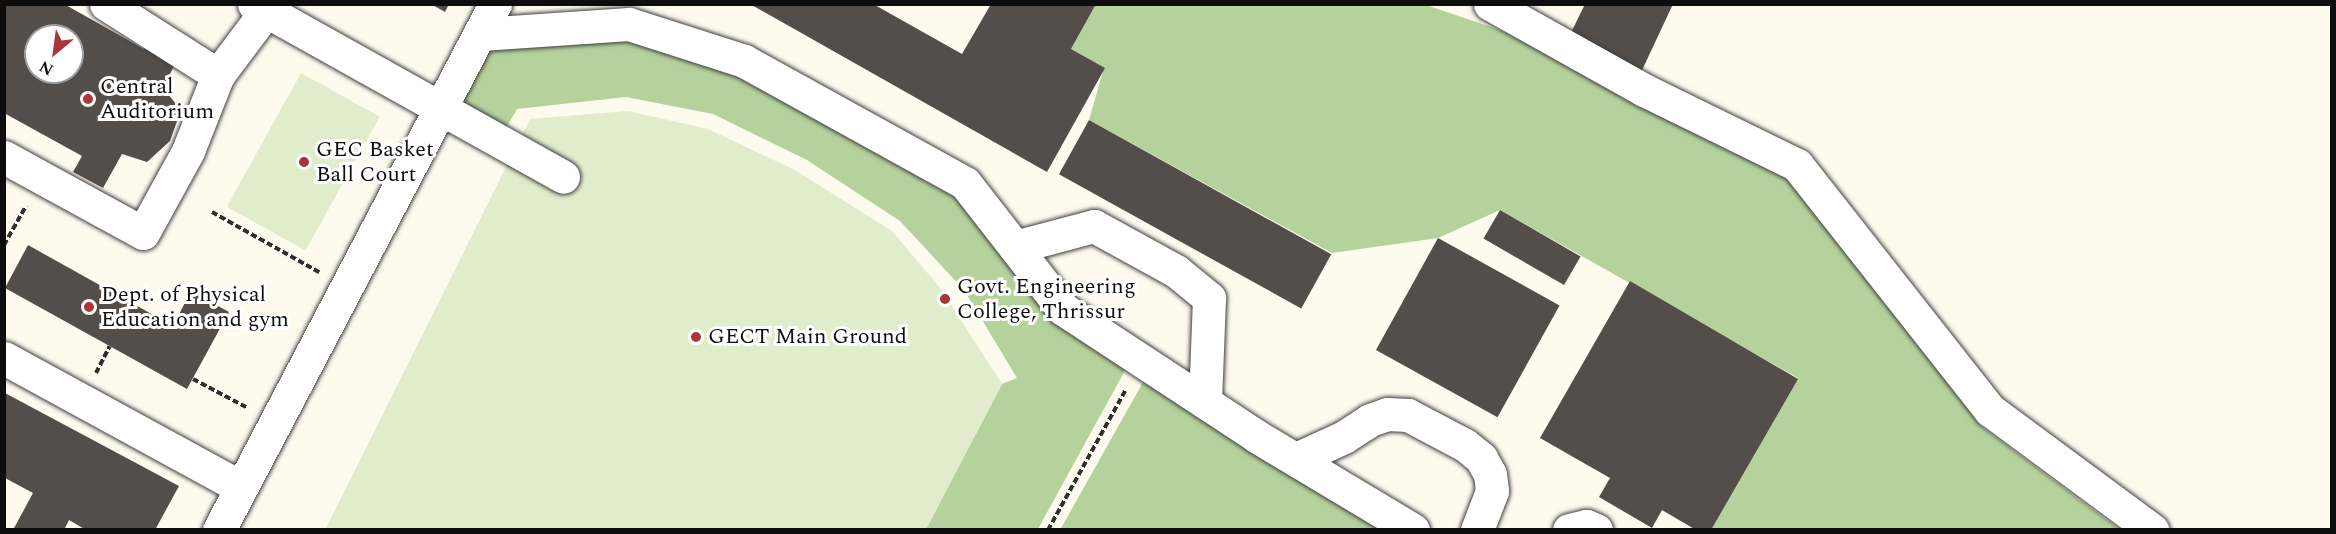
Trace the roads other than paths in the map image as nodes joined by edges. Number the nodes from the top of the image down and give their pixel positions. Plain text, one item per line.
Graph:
1 (106, 4) edge
2 (495, 4) edge
3 (1491, 5) edge
4 (260, 8) edge
5 (481, 34) junction
6 (218, 75) junction
7 (440, 108) junction
8 (4, 157) edge
9 (563, 177) dead end
10 (1015, 248) junction
11 (4, 358) edge
12 (1205, 402) junction
13 (1296, 459) junction
14 (241, 487) junction
15 (219, 530) edge
16 (1413, 530) edge
17 (1477, 530) edge
18 (1569, 530) edge
19 (1596, 530) edge
20 (2152, 530) edge

1 - 6 street
2 - 5 street
3 - 20 street
4 - 6 street
4 - 7 street
5 - 7 street
5 - 10 street
6 - 8 street
7 - 9 street
7 - 14 street
10 - 12 street
10 - 12 street
11 - 14 street
12 - 13 street
13 - 16 street
13 - 17 street
14 - 15 street
18 - 19 street

